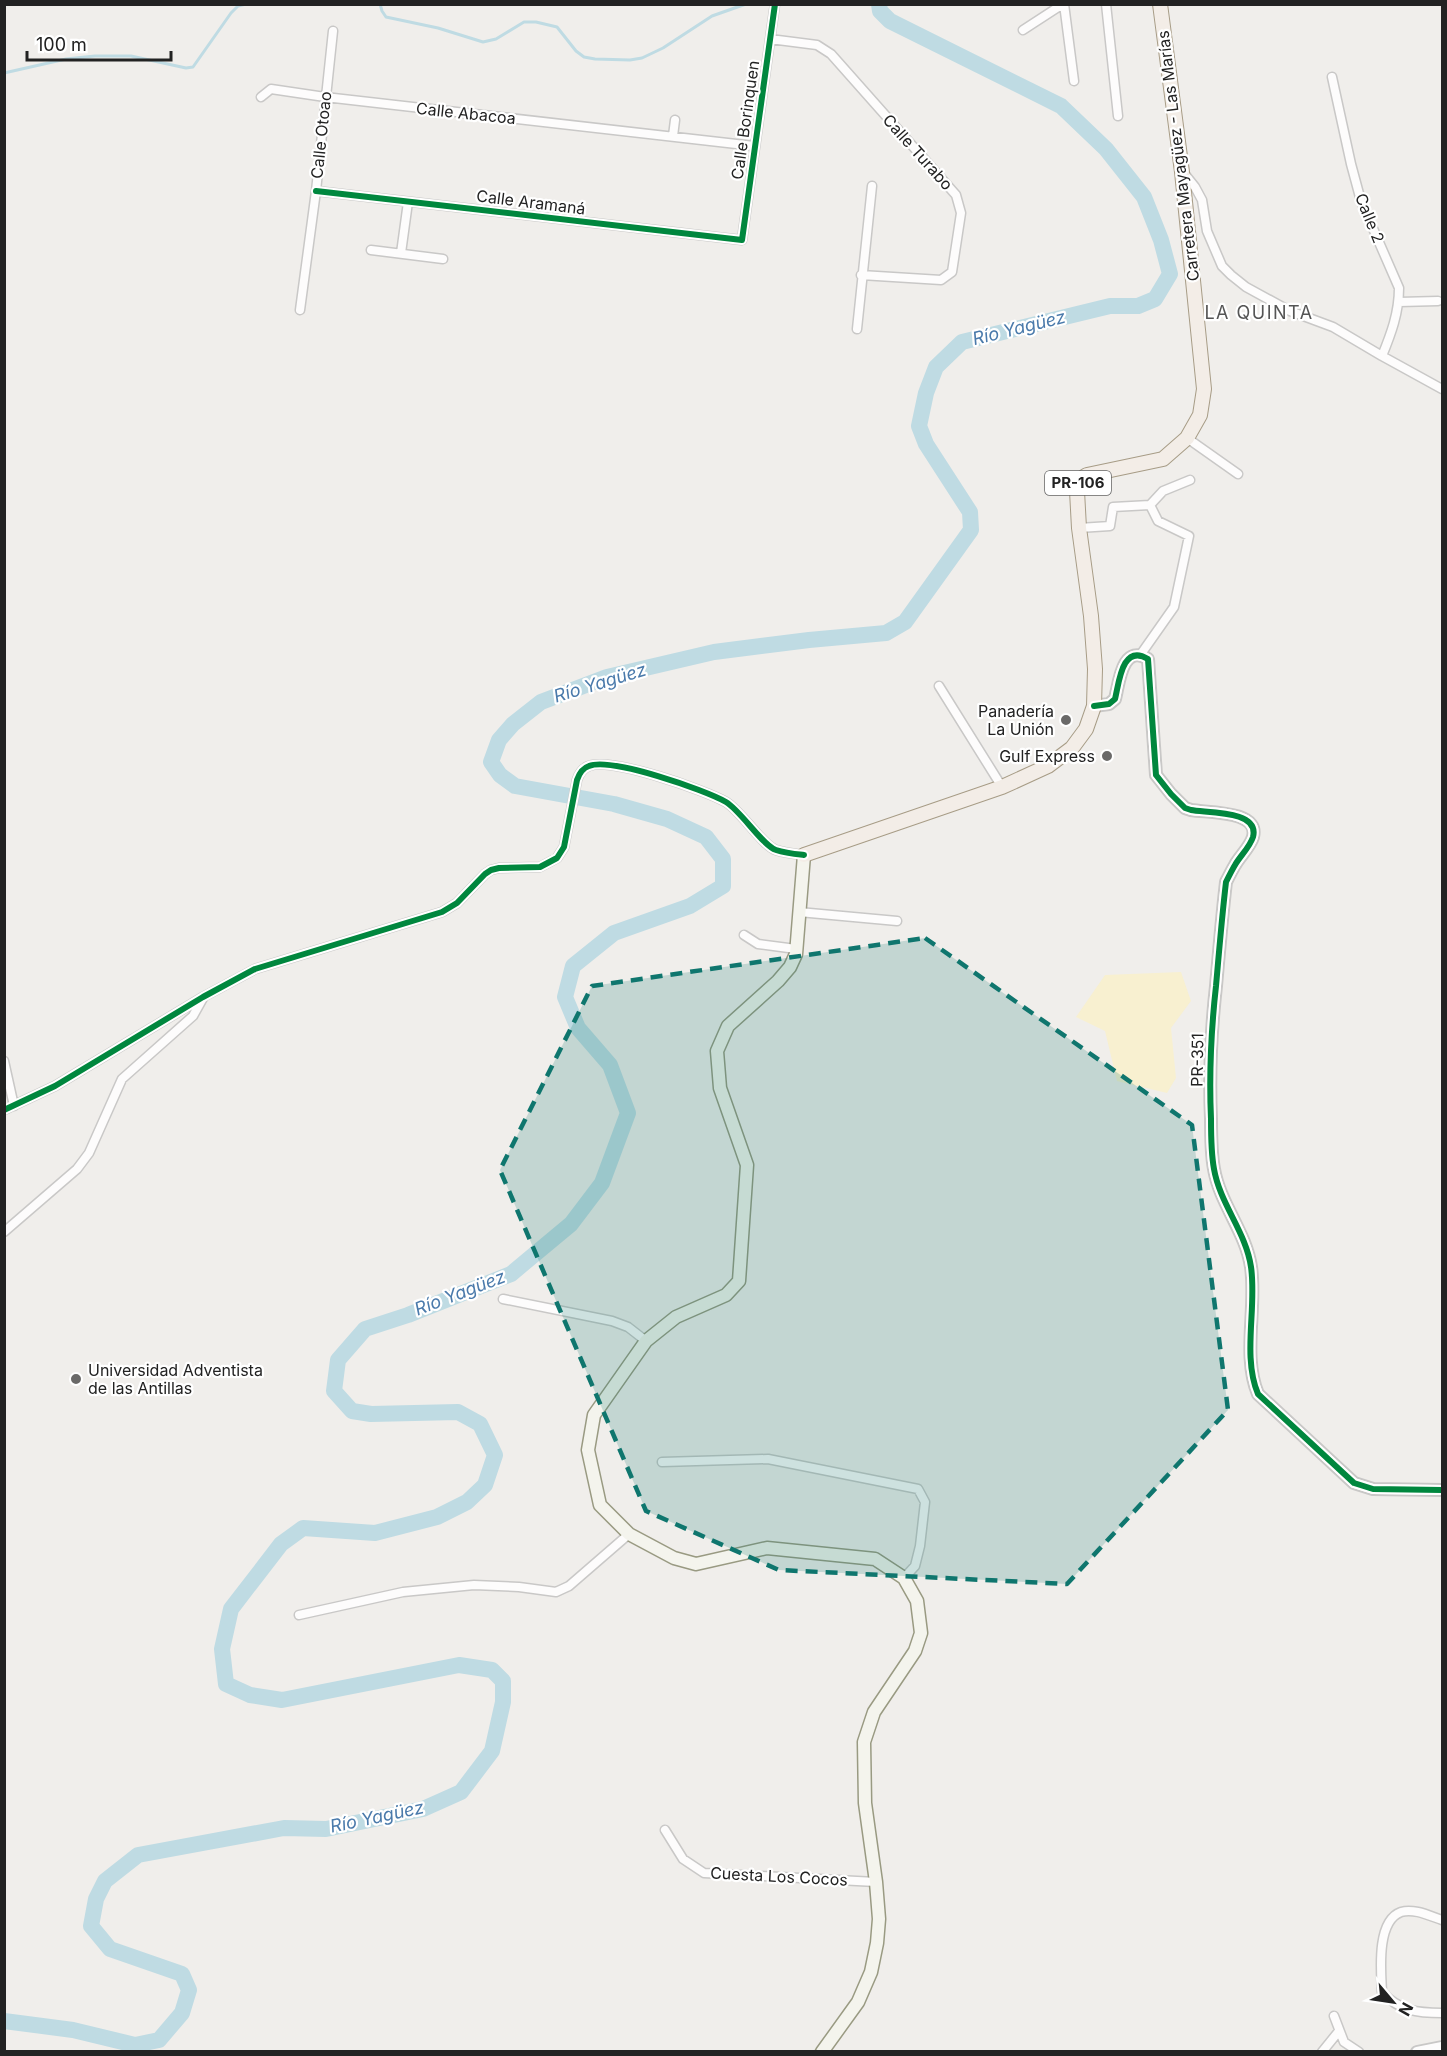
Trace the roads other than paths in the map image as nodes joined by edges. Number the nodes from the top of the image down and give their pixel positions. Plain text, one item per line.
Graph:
1 (775, 4) edge
2 (1063, 4) edge
3 (1106, 4) edge
4 (1160, 4) edge
5 (1023, 30) dead end
6 (333, 31) dead end
7 (770, 39) junction
8 (1332, 77) dead end
9 (1074, 81) dead end
10 (261, 97) dead end
11 (325, 97) junction
12 (1118, 116) dead end
13 (675, 120) dead end
14 (673, 136) junction
15 (754, 146) junction
16 (1182, 172) junction
17 (872, 186) dead end
18 (316, 191) junction
19 (408, 201) junction
20 (742, 240) joint
21 (371, 250) dead end
22 (401, 253) junction
23 (443, 259) dead end
24 (861, 274) junction
25 (1438, 301) dead end
26 (1399, 302) junction
27 (300, 310) dead end
28 (857, 329) dead end
29 (1382, 356) junction
30 (1443, 388) edge
31 (1187, 438) junction
32 (1238, 474) dead end
33 (1190, 480) dead end
34 (1150, 505) junction
35 (1079, 528) junction
36 (1141, 654) junction
37 (939, 686) dead end
38 (1094, 706) junction
39 (1002, 787) junction
40 (804, 855) junction
41 (799, 912) junction
42 (897, 921) dead end
43 (744, 935) dead end
44 (796, 949) junction
45 (203, 997) junction
46 (4, 1061) edge
47 (14, 1106) junction
48 (4, 1110) edge
49 (4, 1232) edge
50 (503, 1299) dead end
51 (646, 1341) junction
52 (662, 1462) dead end
53 (1443, 1490) edge
54 (629, 1534) junction
55 (904, 1578) junction
56 (299, 1615) dead end
57 (665, 1830) dead end
58 (876, 1882) junction
59 (1443, 1920) edge
60 (1443, 2013) edge
61 (1334, 2016) dead end
62 (1340, 2031) junction
63 (1443, 2047) edge
64 (822, 2052) edge
65 (1322, 2052) edge
66 (1359, 2052) edge
67 (1417, 2052) edge

1 - 7 street, Calle Borinquen
2 - 5 street
2 - 9 street
3 - 12 street
4 - 16 main road, Carretera Mayagüez - Las Marías / PR-106
6 - 11 street, Calle Otoao
7 - 15 street, Calle Borinquen
7 - 24 street, Calle Turabo
8 - 26 street, Calle 2
10 - 11 street, Calle Abacoa
11 - 14 street, Calle Abacoa
11 - 18 street, Calle Otoao
13 - 14 street
14 - 15 street, Calle Abacoa
15 - 20 street, Calle Borinquen
16 - 29 street
16 - 31 main road, Carretera Mayagüez - Las Marías / PR-106
17 - 24 street
18 - 19 street, Calle Aramaná
18 - 27 street, Calle Otoao
19 - 20 street, Calle Aramaná
19 - 22 street
21 - 22 street
22 - 23 street
24 - 28 street
25 - 26 street
26 - 29 street, Calle 2
29 - 30 street
31 - 32 street
31 - 35 main road, Carretera Mayagüez - Las Marías / PR-106
33 - 34 street
34 - 35 street
34 - 36 street
35 - 38 main road, Carretera Mayagüez - Las Marías / PR-106
36 - 38 street
36 - 53 street, PR-351 / PR-351
37 - 39 street
38 - 39 main road, Carretera Mayagüez - Las Marías / PR-106
39 - 40 main road, Carretera Mayagüez - Las Marías / PR-106
40 - 41 main road
40 - 45 street
41 - 42 street
41 - 44 main road
43 - 44 street
44 - 51 main road
45 - 47 street
45 - 49 street
46 - 47 street
47 - 48 street
50 - 51 street
51 - 54 main road
52 - 55 street
54 - 55 main road
54 - 56 street
55 - 58 main road
57 - 58 street, Cuesta Los Cocos
58 - 64 main road
59 - 60 street
61 - 62 street
62 - 65 street
62 - 66 street
63 - 67 street

